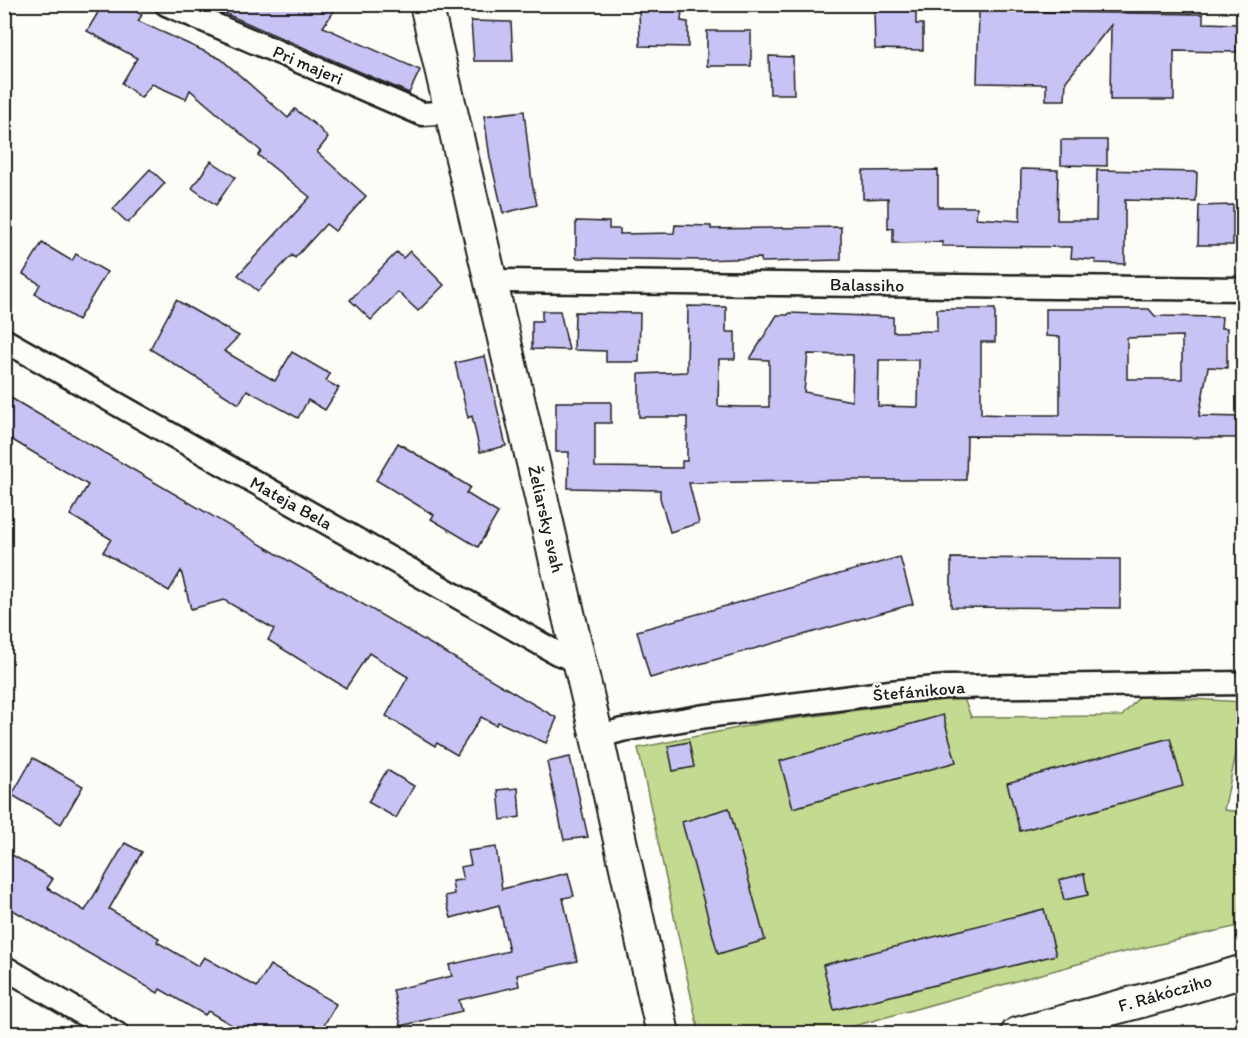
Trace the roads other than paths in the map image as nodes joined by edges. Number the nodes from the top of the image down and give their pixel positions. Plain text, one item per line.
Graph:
1 (166, 4) edge
2 (426, 4) edge
3 (453, 112) junction
4 (491, 281) junction
5 (1244, 289) edge
6 (4, 340) edge
7 (580, 662) junction
8 (1244, 683) edge
9 (597, 737) junction
10 (4, 967) edge
11 (1244, 971) edge
12 (117, 1034) edge
13 (663, 1034) edge
14 (1017, 1034) edge

1 - 3 street, Pri majeri
2 - 3 street, Želiarsky svah
3 - 4 street, Želiarsky svah
4 - 5 street, Balassiho
4 - 7 street, Želiarsky svah
6 - 7 street, Mateja Bela
7 - 9 street, Želiarsky svah
8 - 9 street, Štefánikova
9 - 13 street, Želiarsky svah
10 - 12 street
11 - 14 street, F. Rákócziho

